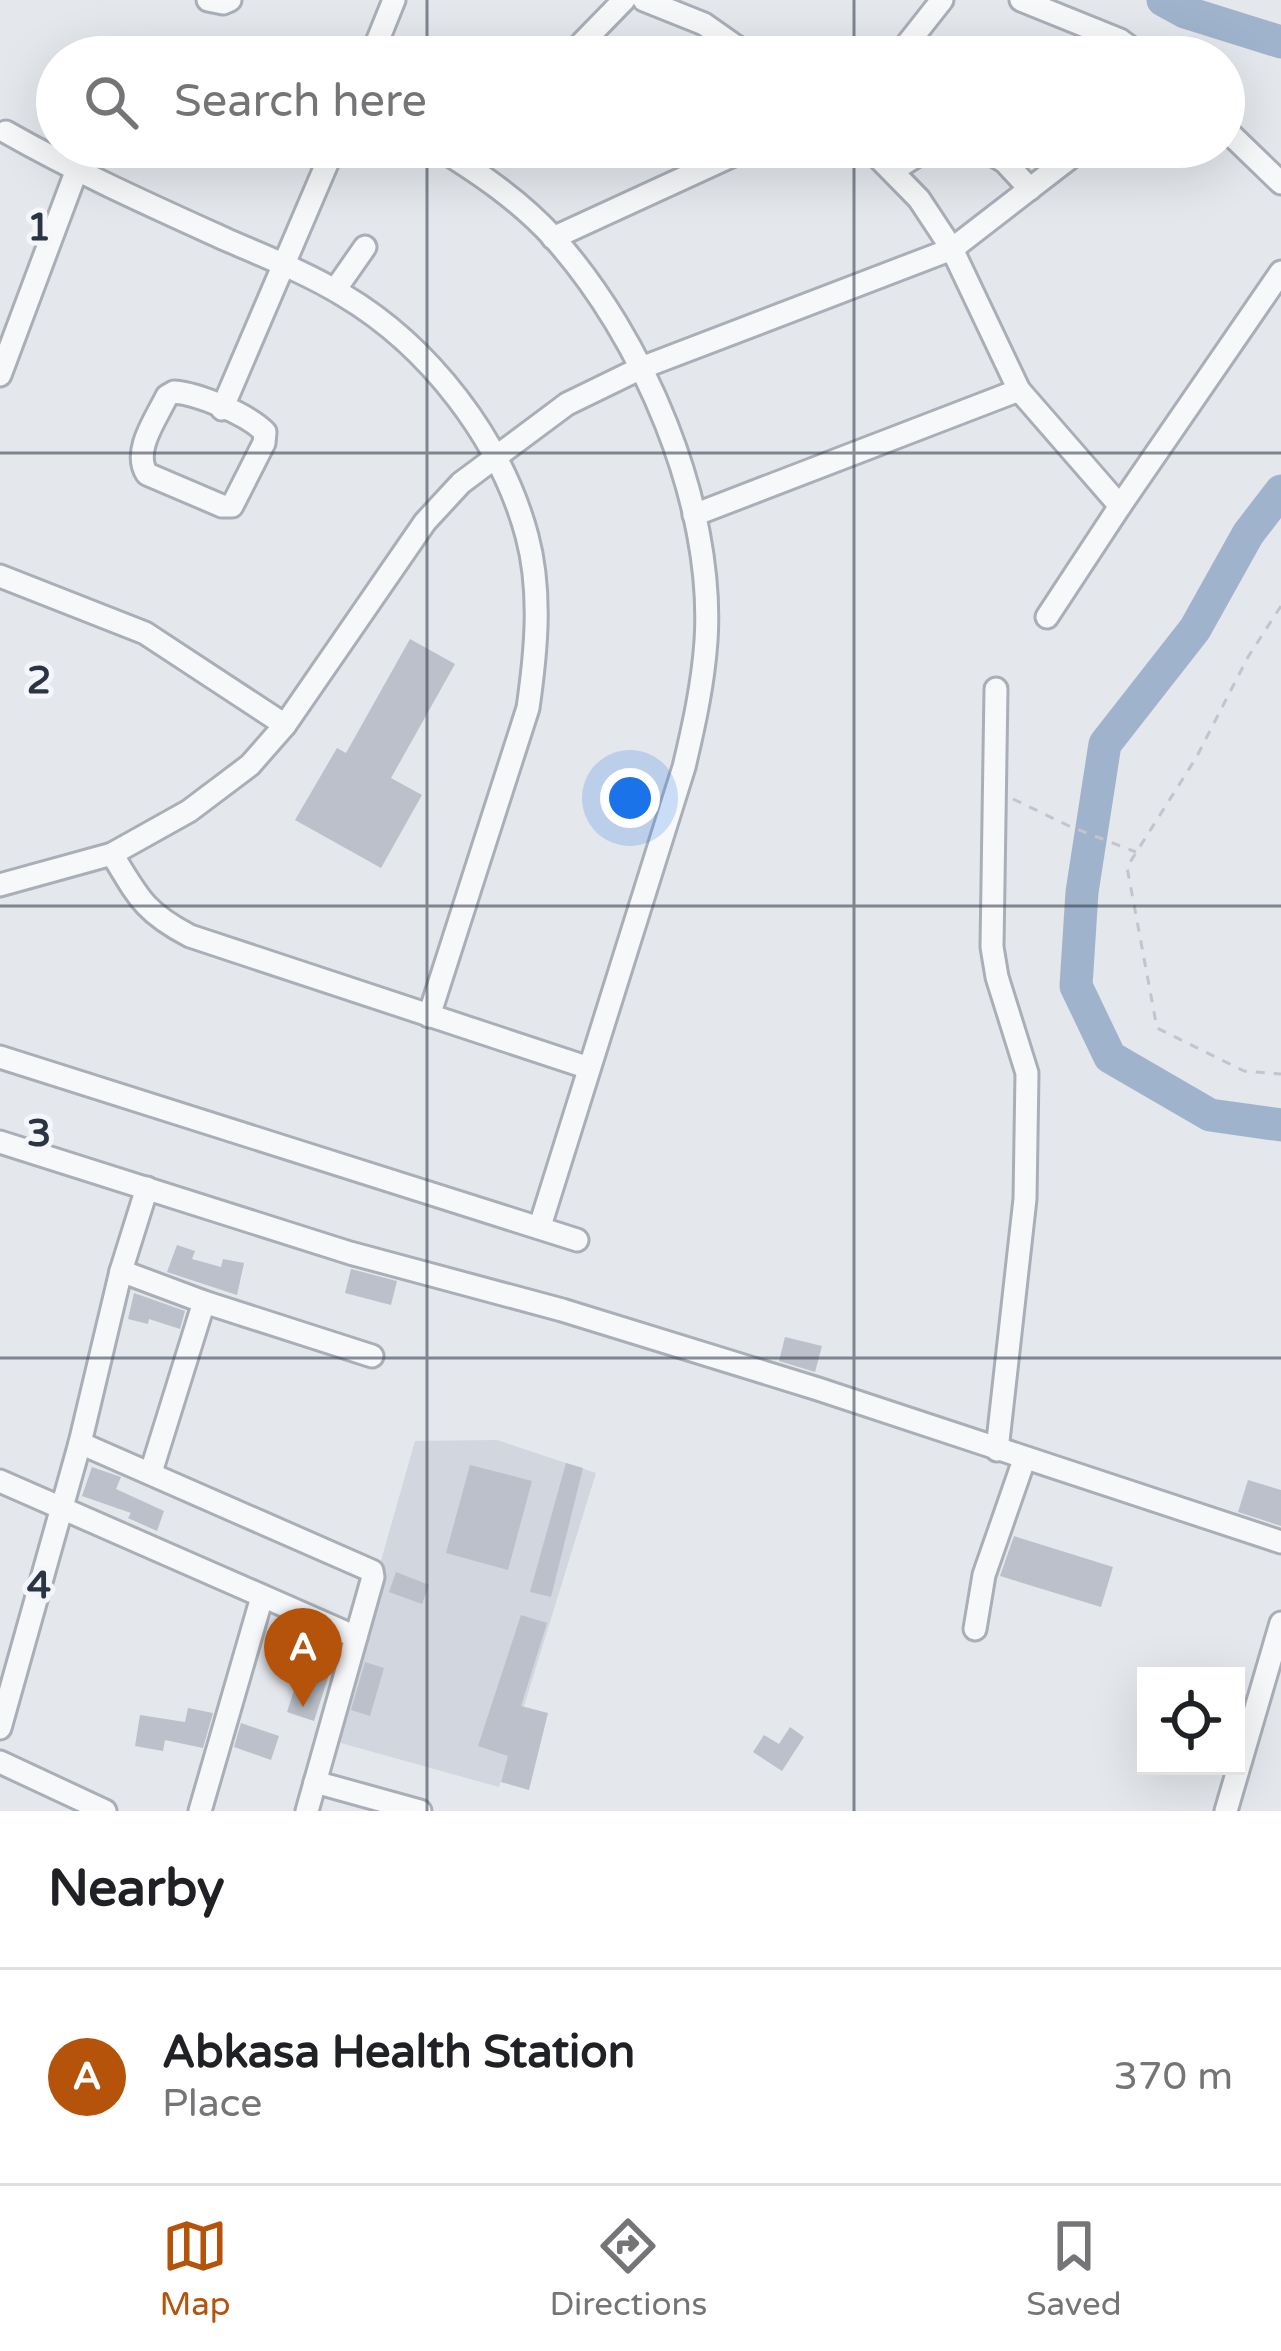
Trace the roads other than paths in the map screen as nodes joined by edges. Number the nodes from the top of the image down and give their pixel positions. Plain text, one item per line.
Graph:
1 (208, 0) edge
2 (230, 0) edge
3 (394, 0) edge
4 (624, 0) edge
5 (644, 0) edge
6 (942, 0) edge
7 (1022, 0) edge
8 (379, 36) edge
9 (590, 36) edge
10 (721, 36) edge
11 (914, 36) edge
12 (1110, 36) edge
13 (6, 133) dead end
14 (1245, 148) edge
15 (36, 150) edge
16 (69, 168) edge
17 (325, 168) edge
18 (469, 168) edge
19 (705, 168) edge
20 (888, 168) edge
21 (898, 168) edge
22 (1010, 168) edge
23 (1057, 168) edge
24 (76, 172) junction
25 (892, 172) junction
26 (1281, 183) edge
27 (1030, 189) junction
28 (553, 238) junction
29 (365, 247) dead end
30 (952, 249) junction
31 (284, 266) junction
32 (1281, 272) edge
33 (335, 290) junction
34 (641, 368) junction
35 (0, 375) edge
36 (1019, 390) junction
37 (222, 409) junction
38 (494, 457) junction
39 (1120, 506) junction
40 (694, 515) junction
41 (0, 576) edge
42 (1047, 617) dead end
43 (996, 689) dead end
44 (285, 725) junction
45 (112, 854) junction
46 (0, 885) edge
47 (429, 1016) junction
48 (0, 1057) edge
49 (590, 1068) junction
50 (0, 1142) edge
51 (147, 1188) junction
52 (540, 1226) junction
53 (577, 1240) dead end
54 (121, 1271) junction
55 (204, 1302) junction
56 (372, 1356) dead end
57 (80, 1443) junction
58 (997, 1450) junction
59 (1024, 1460) junction
60 (151, 1472) junction
61 (0, 1480) edge
62 (59, 1507) junction
63 (1281, 1542) edge
64 (262, 1597) junction
65 (1281, 1623) edge
66 (974, 1629) dead end
67 (356, 1637) junction
68 (0, 1728) edge
69 (0, 1762) edge
70 (315, 1782) junction
71 (105, 1811) edge
72 (200, 1811) edge
73 (307, 1811) edge
74 (420, 1811) edge
75 (1226, 1811) edge

1 - 2 street
3 - 8 street
4 - 9 street
5 - 10 street
6 - 11 street
7 - 12 street
13 - 15 street
14 - 26 street
16 - 24 street
17 - 31 street
18 - 28 street
19 - 28 street
20 - 25 street
21 - 25 street
22 - 27 street
23 - 27 street
24 - 31 street
24 - 35 street
25 - 30 street
27 - 30 street
28 - 34 street
29 - 33 street
30 - 34 street
30 - 36 street
31 - 33 street
31 - 37 street
32 - 39 street
33 - 38 street
34 - 38 street
34 - 40 street
36 - 39 street
36 - 40 street
37 - 37 street
38 - 44 street
38 - 47 street
39 - 42 street
40 - 49 street
41 - 44 street
43 - 58 street
44 - 45 street
45 - 46 street
45 - 47 street
47 - 49 street
48 - 52 street
49 - 52 street
50 - 51 street
51 - 54 street
51 - 58 street
52 - 53 street
54 - 55 street
54 - 57 street
55 - 56 street
55 - 60 street
57 - 60 street
57 - 62 street
58 - 59 street
59 - 63 street
59 - 66 street
60 - 67 street
61 - 62 street
62 - 64 street
62 - 68 street
64 - 67 street
64 - 72 street
65 - 75 street
67 - 70 street
69 - 71 street
70 - 73 street
70 - 74 street

